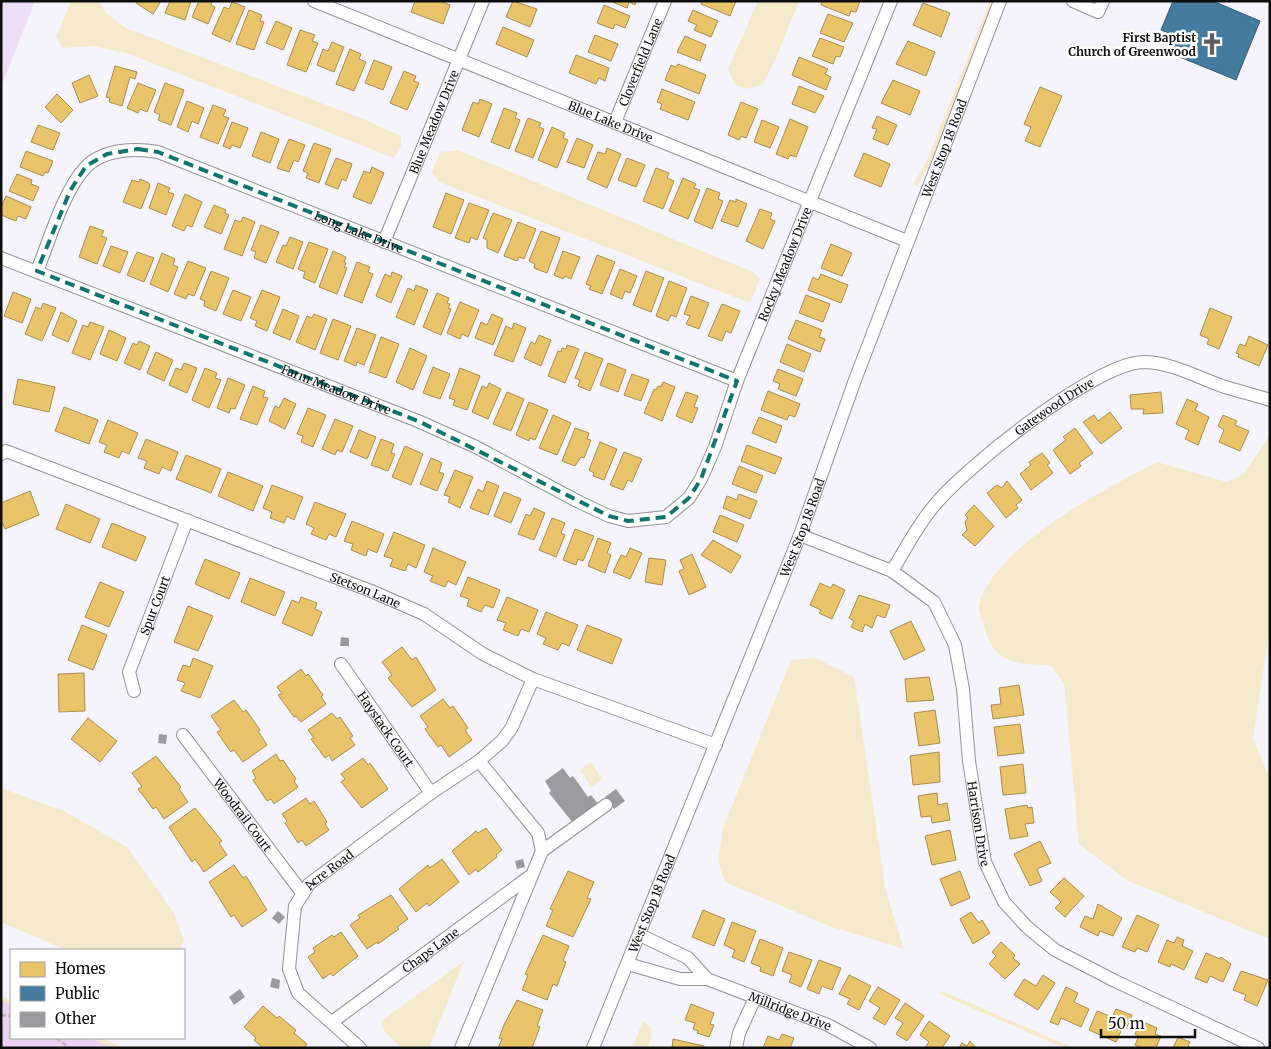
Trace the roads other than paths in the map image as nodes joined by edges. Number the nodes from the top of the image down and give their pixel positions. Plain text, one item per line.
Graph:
1 (314, 1) edge
2 (483, 1) edge
3 (666, 1) edge
4 (891, 1) edge
5 (1000, 1) edge
6 (1072, 1) edge
7 (1103, 1) edge
8 (459, 60) junction
9 (615, 122) junction
10 (810, 201) junction
11 (908, 240) junction
12 (384, 242) junction
13 (1, 258) edge
14 (37, 271) junction
15 (737, 381) junction
16 (1270, 400) edge
17 (4, 452) edge
18 (666, 517) joint
19 (187, 520) junction
20 (800, 535) junction
21 (892, 571) junction
22 (341, 664) dead end
23 (533, 680) junction
24 (134, 691) dead end
25 (183, 735) dead end
26 (716, 745) junction
27 (479, 761) junction
28 (431, 793) junction
29 (606, 805) dead end
30 (542, 851) junction
31 (530, 878) junction
32 (303, 894) junction
33 (640, 935) junction
34 (628, 964) junction
35 (707, 979) junction
36 (755, 998) junction
37 (332, 1022) junction
38 (360, 1048) edge
39 (461, 1048) edge
40 (593, 1048) edge
41 (736, 1048) edge
42 (870, 1048) edge
43 (1258, 1048) edge

1 - 8 street, Blue Lake Drive
2 - 8 street, Blue Meadow Drive
3 - 9 street, Cloverfield Lane
4 - 10 street, Rocky Meadow Drive
5 - 11 street, West Stop 18 Road
6 - 7 street
8 - 9 street, Blue Lake Drive
8 - 12 street, Blue Meadow Drive
9 - 10 street, Blue Lake Drive
10 - 11 street, Blue Lake Drive
10 - 15 street, Rocky Meadow Drive
11 - 20 street, West Stop 18 Road
12 - 14 street, Long Lake Drive
12 - 15 street, Long Lake Drive
13 - 14 street, Farm Meadow Drive
14 - 18 street, Farm Meadow Drive
15 - 18 street, Rocky Meadow Drive
16 - 21 street, Gatewood Drive
17 - 19 street, Stetson Lane
19 - 23 street, Stetson Lane
19 - 24 street, Spur Court
20 - 21 street, Harrison Drive
20 - 26 street, West Stop 18 Road
21 - 43 street, Harrison Drive
22 - 28 street, Haystack Court
23 - 26 street, Stetson Lane
23 - 27 street, Acre Road
25 - 32 street, Woodrail Court
26 - 33 street, West Stop 18 Road
27 - 28 street, Acre Road
27 - 30 street
28 - 32 street, Acre Road
29 - 30 street
30 - 31 street
31 - 37 street, Chaps Lane
31 - 39 street
32 - 37 street, Acre Road
33 - 34 street, West Stop 18 Road
33 - 35 street, Millridge Drive
34 - 35 street, Millridge Drive
34 - 40 street, West Stop 18 Road
35 - 36 street, Millridge Drive
36 - 41 street
36 - 42 street, Millridge Drive
37 - 38 street, Acre Road

